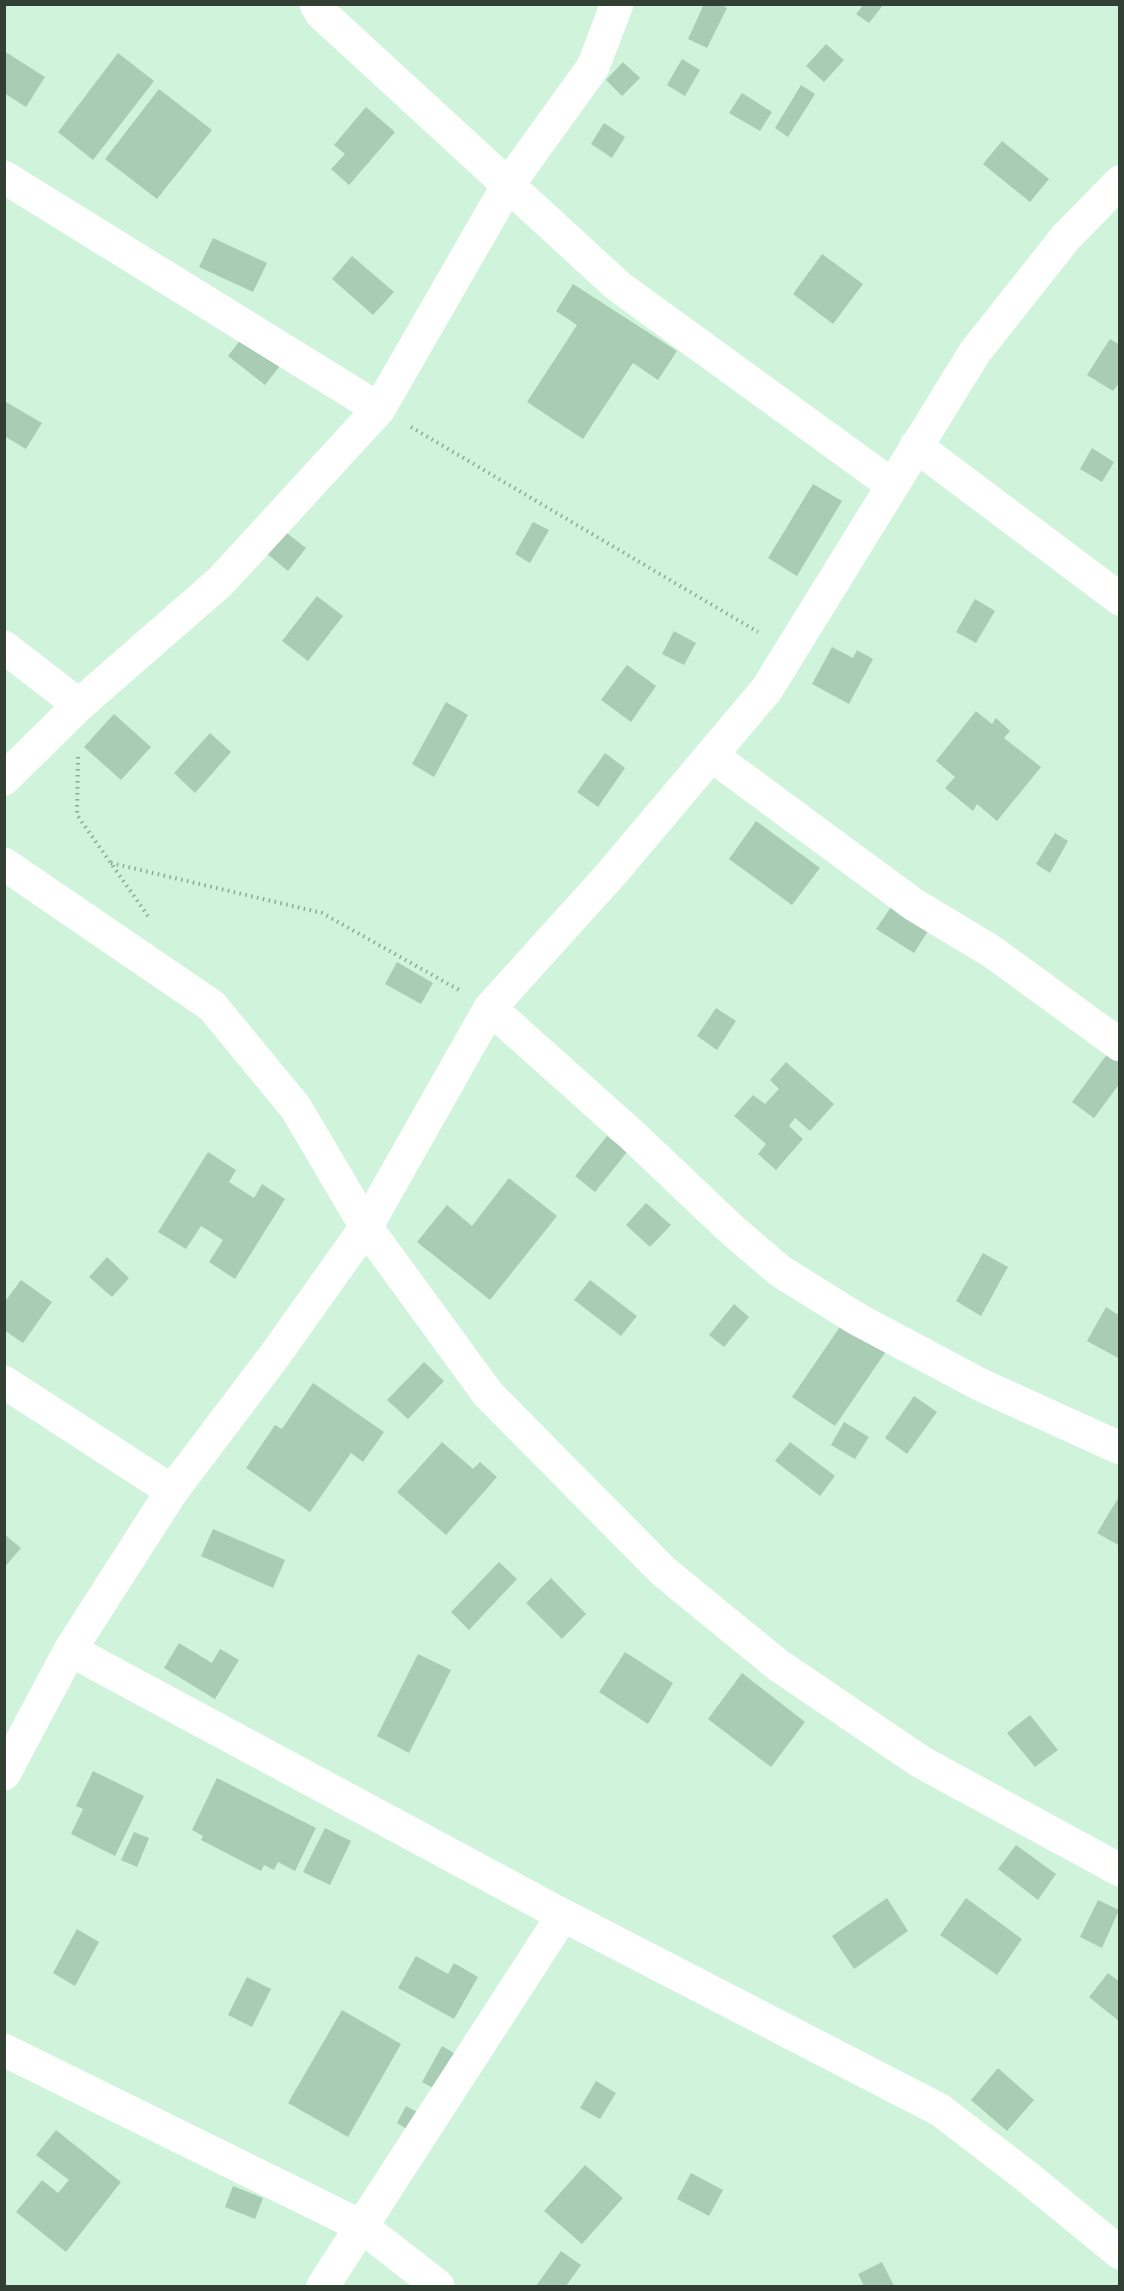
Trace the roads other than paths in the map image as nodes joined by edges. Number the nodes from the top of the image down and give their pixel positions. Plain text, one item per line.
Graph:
1 (316, 4) edge
2 (617, 4) edge
3 (4, 177) edge
4 (508, 185) junction
5 (1117, 189) edge
6 (379, 409) junction
7 (916, 446) junction
8 (892, 485) junction
9 (1119, 599) edge
10 (4, 647) edge
11 (79, 705) junction
12 (711, 755) junction
13 (4, 779) edge
14 (4, 864) edge
15 (490, 1008) junction
16 (1119, 1045) edge
17 (366, 1227) junction
18 (4, 1382) edge
19 (1119, 1448) edge
20 (172, 1491) junction
21 (70, 1650) junction
22 (4, 1774) edge
23 (1119, 1870) edge
24 (563, 1915) junction
25 (4, 2050) edge
26 (361, 2226) junction
27 (1119, 2253) edge
28 (323, 2286) edge
29 (438, 2286) edge

1 - 4 street
2 - 4 street
3 - 6 street
4 - 6 street
4 - 8 street
5 - 7 street
6 - 11 street
7 - 8 street
7 - 9 street
8 - 12 street
10 - 11 street
11 - 13 street
12 - 15 street
12 - 16 street
14 - 17 street
15 - 17 street
15 - 19 street
17 - 20 street
17 - 23 street
18 - 20 street
20 - 21 street
21 - 22 street
21 - 24 street
24 - 26 street
24 - 27 street
25 - 26 street
26 - 28 street
26 - 29 street

